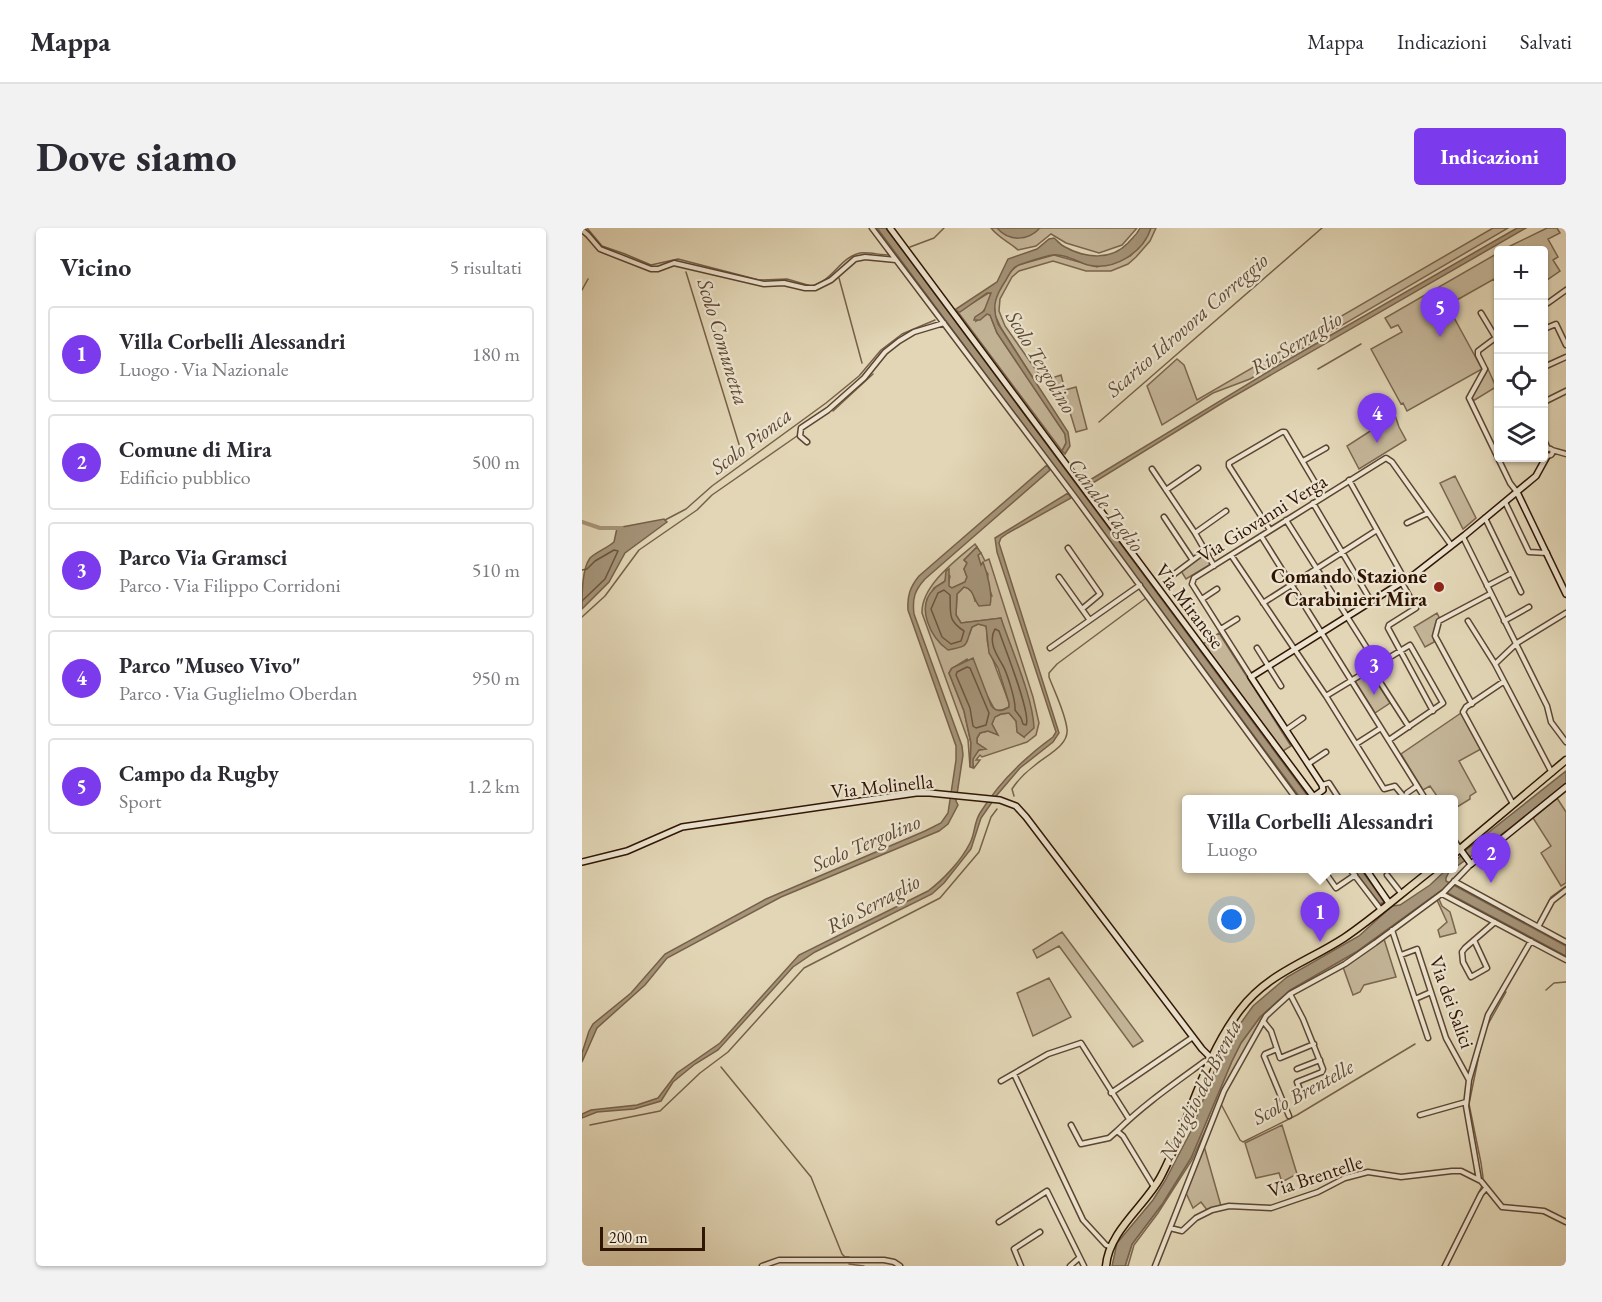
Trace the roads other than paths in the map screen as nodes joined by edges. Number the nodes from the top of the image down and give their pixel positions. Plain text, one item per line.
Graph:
1 (872, 228) edge
2 (890, 228) edge
3 (582, 230) edge
4 (897, 260) junction
5 (1566, 290) edge
6 (1548, 303) dead end
7 (1481, 313) dead end
8 (944, 323) junction
9 (1548, 327) edge
10 (1494, 332) edge
11 (1494, 339) edge
12 (1566, 345) edge
13 (1566, 357) edge
14 (1548, 365) edge
15 (1566, 391) edge
16 (1548, 400) edge
17 (807, 442) dead end
18 (1326, 448) dead end
19 (1549, 451) joint
20 (1566, 454) edge
21 (1303, 461) junction
22 (1198, 468) dead end
23 (1152, 469) dead end
24 (1349, 480) junction
25 (1166, 490) junction
26 (1515, 494) junction
27 (1323, 496) junction
28 (1505, 502) junction
29 (1313, 503) junction
30 (1226, 511) dead end
31 (1428, 513) junction
32 (1164, 517) dead end
33 (1485, 518) junction
34 (1286, 520) junction
35 (1407, 523) dead end
36 (1270, 530) junction
37 (1377, 530) junction
38 (1195, 533) junction
39 (1261, 536) junction
40 (1463, 537) junction
41 (1451, 545) junction
42 (1068, 548) dead end
43 (1205, 550) junction
44 (1342, 552) junction
45 (1547, 554) junction
46 (1231, 555) junction
47 (1192, 559) junction
48 (1214, 566) junction
49 (1317, 569) junction
50 (1512, 573) junction
51 (1173, 575) dead end
52 (1059, 577) dead end
53 (1403, 581) junction
54 (1140, 585) junction
55 (1291, 585) junction
56 (1487, 586) junction
57 (1217, 589) dead end
58 (1521, 592) dead end
59 (1490, 594) junction
60 (1566, 594) edge
61 (1202, 599) junction
62 (1371, 601) junction
63 (1263, 603) junction
64 (1529, 607) dead end
65 (1082, 609) junction
66 (1566, 614) edge
67 (1346, 616) junction
68 (1237, 619) dead end
69 (1089, 620) junction
70 (1468, 621) dead end
71 (1504, 621) junction
72 (1221, 629) junction
73 (1321, 632) junction
74 (1515, 644) junction
75 (1050, 648) dead end
76 (1257, 648) dead end
77 (1295, 649) junction
78 (1400, 650) junction
79 (1377, 664) junction
80 (1495, 664) junction
81 (1268, 666) junction
82 (1371, 668) junction
83 (1251, 677) junction
84 (1351, 681) junction
85 (1503, 682) junction
86 (1281, 686) dead end
87 (1326, 696) junction
88 (1472, 704) junction
89 (1433, 711) junction
90 (1303, 718) dead end
91 (1381, 728) junction
92 (1409, 728) junction
93 (1285, 730) junction
94 (1389, 740) junction
95 (1566, 742) edge
96 (1356, 744) junction
97 (1326, 752) dead end
98 (1566, 760) edge
99 (1308, 764) junction
100 (1552, 773) junction
101 (1322, 785) junction
102 (1418, 786) junction
103 (1566, 787) edge
104 (1294, 795) edge
105 (1312, 795) edge
106 (1314, 795) edge
107 (1337, 795) edge
108 (1402, 795) edge
109 (1408, 795) edge
110 (1423, 795) edge
111 (1514, 804) junction
112 (1458, 846) edge
113 (1461, 851) junction
114 (1458, 852) edge
115 (582, 862) edge
116 (1470, 862) junction
117 (1326, 873) edge
118 (1368, 873) edge
119 (1427, 873) edge
120 (1355, 875) joint
121 (1387, 875) dead end
122 (1453, 882) junction
123 (1566, 890) edge
124 (1401, 893) junction
125 (1443, 893) junction
126 (1385, 907) junction
127 (1495, 922) junction
128 (1538, 927) junction
129 (1392, 930) junction
130 (1474, 940) junction
131 (1531, 941) junction
132 (1566, 942) edge
133 (1401, 955) junction
134 (1566, 960) edge
135 (1431, 992) junction
136 (1290, 994) junction
137 (1415, 999) junction
138 (1263, 1021) junction
139 (1193, 1037) junction
140 (1428, 1038) dead end
141 (1314, 1044) junction
142 (1276, 1049) junction
143 (1208, 1060) junction
144 (1320, 1060) junction
145 (1297, 1069) dead end
146 (1014, 1074) junction
147 (1469, 1080) junction
148 (1000, 1081) dead end
149 (1111, 1093) junction
150 (1301, 1093) dead end
151 (1466, 1102) junction
152 (1420, 1115) dead end
153 (1289, 1116) dead end
154 (1129, 1119) junction
155 (1071, 1125) dead end
156 (1117, 1131) junction
157 (1482, 1183) junction
158 (1154, 1188) junction
159 (999, 1222) dead end
160 (1566, 1222) edge
161 (1170, 1228) junction
162 (1040, 1232) dead end
163 (1111, 1247) junction
164 (1079, 1258) junction
165 (762, 1266) edge
166 (900, 1266) edge
167 (1021, 1266) edge
168 (1071, 1266) edge
169 (1084, 1266) edge
170 (1106, 1266) edge
171 (1155, 1266) edge
172 (1445, 1266) edge

1 - 4 street
2 - 105 street, Via Miranese
3 - 4 street
4 - 8 street
5 - 6 street
7 - 10 street
8 - 17 street
8 - 54 street
9 - 12 street
11 - 26 street
13 - 14 street
15 - 16 street
18 - 21 street
19 - 20 street
19 - 26 street
21 - 27 street
21 - 36 street
22 - 25 street
23 - 25 street
24 - 27 street, Via Giovanni Verga
24 - 31 street, Via Giovanni Verga
24 - 37 street
25 - 38 street
26 - 28 street
26 - 45 street
27 - 29 street, Via Giovanni Verga
28 - 33 street
28 - 45 street
29 - 34 street, Via Giovanni Verga
29 - 44 street
30 - 38 street
31 - 35 street
31 - 41 street
32 - 47 street
33 - 40 street
33 - 50 street
34 - 36 street, Via Giovanni Verga
34 - 49 street
36 - 39 street, Via Giovanni Verga
37 - 44 street
37 - 53 street
38 - 43 street
39 - 46 street, Via Giovanni Verga
39 - 55 street
40 - 41 street
40 - 56 street
41 - 53 street
42 - 65 street
43 - 47 street
43 - 48 street
44 - 49 street
44 - 62 street
45 - 60 street
46 - 48 street, Via Giovanni Verga
46 - 63 street
47 - 51 street
48 - 61 street, Via Giovanni Verga
49 - 55 street
49 - 67 street
50 - 56 street
50 - 58 street
52 - 65 street
53 - 62 street
53 - 78 street
54 - 69 street
54 - 104 street
55 - 63 street
55 - 73 street
56 - 59 street
57 - 61 street
59 - 71 street
59 - 88 street
61 - 72 street
62 - 67 street
63 - 77 street
64 - 71 street
65 - 69 street
66 - 74 street
67 - 73 street
67 - 79 street
68 - 72 street
69 - 75 street
70 - 80 street
71 - 74 street
72 - 83 street
73 - 77 street
73 - 84 street
74 - 80 street
74 - 95 street
76 - 81 street
77 - 81 street
77 - 87 street
78 - 79 street
78 - 89 street
78 - 89 street
79 - 82 street
80 - 85 street
81 - 83 street
81 - 86 street
82 - 84 street
82 - 92 street
83 - 93 street
84 - 87 street
84 - 91 street
85 - 88 street
85 - 100 street
87 - 96 street
88 - 111 street
89 - 92 street
90 - 93 street
91 - 94 street
91 - 96 street
92 - 94 street
93 - 99 street
94 - 102 street
96 - 108 street
97 - 99 street
98 - 100 main road
99 - 101 street
100 - 111 main road
101 - 106 street
101 - 107 street
102 - 109 street
102 - 110 street
103 - 116 street
111 - 113 main road
112 - 113 street
113 - 114 main road
113 - 116 street
115 - 139 street, Via Molinella
116 - 122 street
117 - 120 street
118 - 126 street
119 - 124 main road
120 - 126 street
121 - 124 street
122 - 125 street
122 - 128 street
123 - 128 street
124 - 126 main road
125 - 127 street
125 - 129 street
126 - 143 main road
127 - 130 street
127 - 131 street
128 - 132 street
129 - 133 street
129 - 136 street
130 - 130 street
131 - 134 street
131 - 147 street
133 - 135 street, Via dei Salici
133 - 137 street
135 - 137 street
135 - 147 street, Via dei Salici
136 - 138 street
136 - 141 street
137 - 140 street
138 - 142 street
138 - 161 street
139 - 143 street, Via Molinella
139 - 149 street
141 - 142 street
141 - 144 street
142 - 153 street
143 - 154 street
143 - 158 main road
144 - 145 street
144 - 150 street
146 - 148 street
146 - 149 street
146 - 163 street
147 - 151 street
149 - 154 street
151 - 152 street
151 - 157 street
154 - 156 street
155 - 156 street
156 - 158 street
157 - 160 street, Via Brentelle
157 - 161 street, Via Brentelle
157 - 172 street
158 - 163 main road
159 - 164 street
161 - 171 street
162 - 167 street
163 - 170 main road
164 - 168 street
164 - 169 street
165 - 166 street

